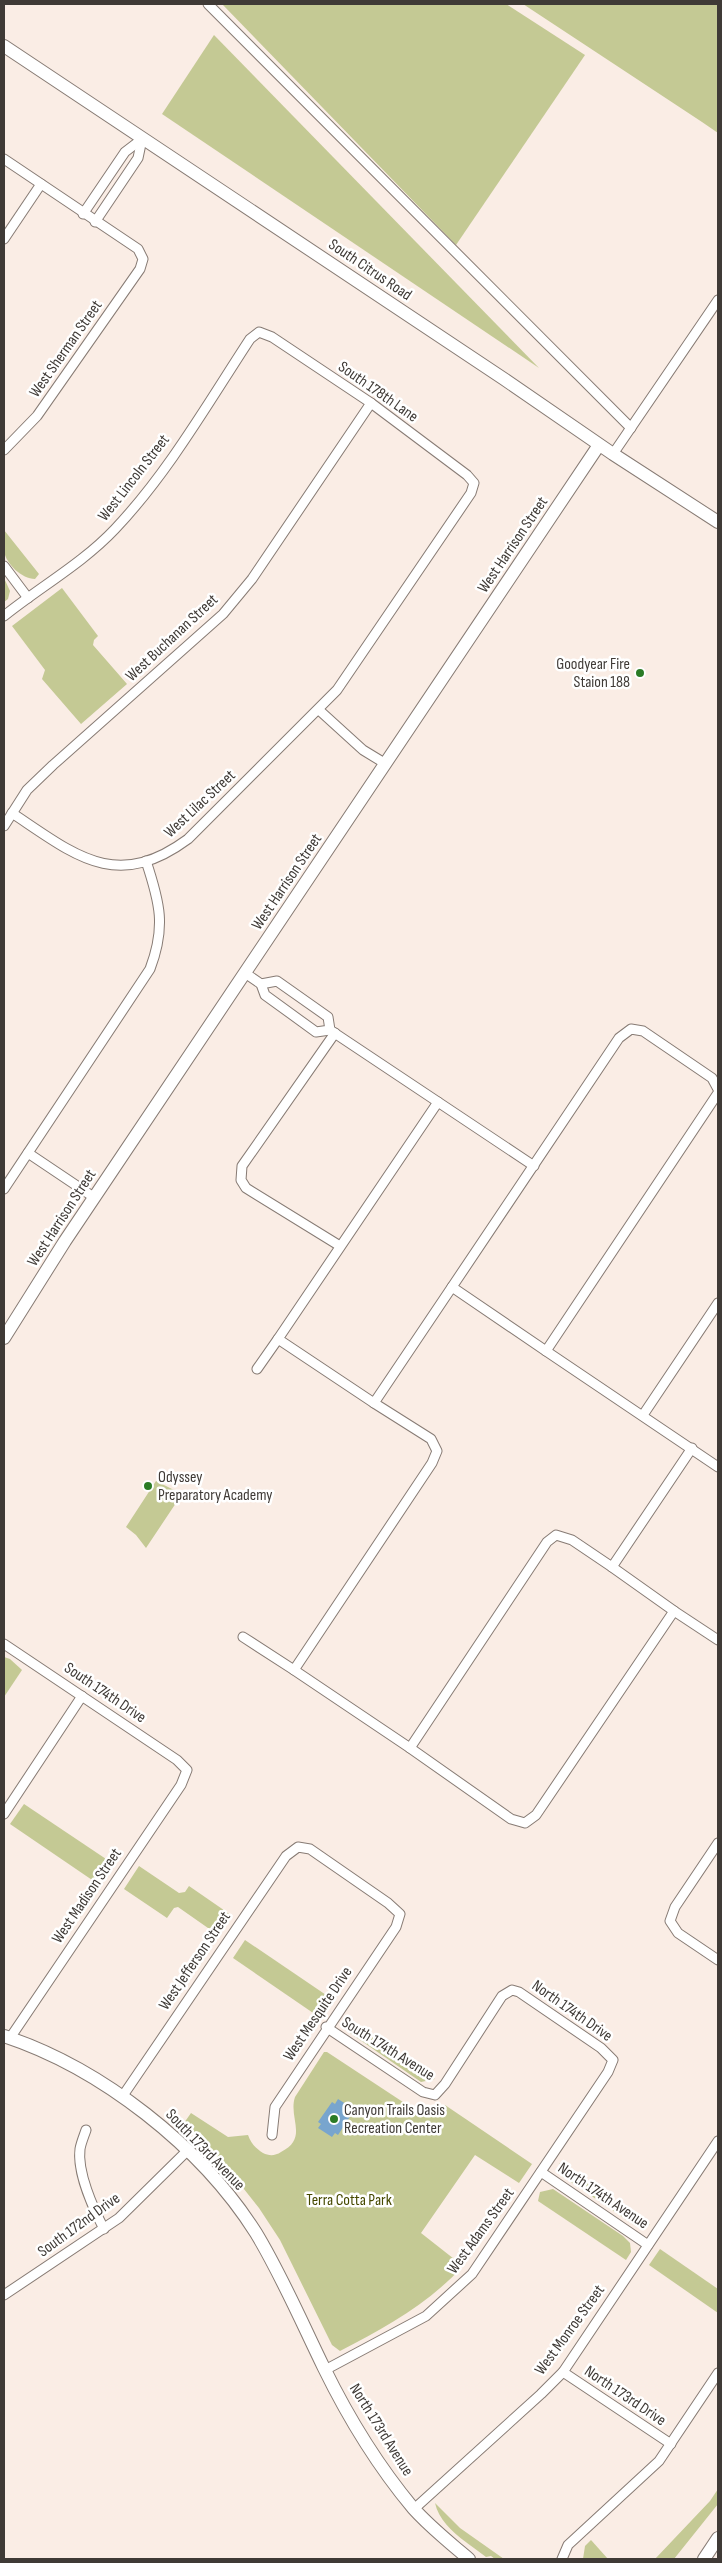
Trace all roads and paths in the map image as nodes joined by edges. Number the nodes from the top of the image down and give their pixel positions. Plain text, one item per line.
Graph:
1 (208, 4) edge
2 (4, 46) edge
3 (142, 139) junction
4 (4, 159) edge
5 (41, 184) junction
6 (83, 214) junction
7 (95, 222) junction
8 (4, 238) edge
9 (718, 300) edge
10 (259, 332) joint
11 (371, 403) junction
12 (631, 428) junction
13 (599, 445) junction
14 (4, 450) edge
15 (613, 454) junction
16 (474, 484) joint
17 (718, 522) edge
18 (4, 566) edge
19 (28, 598) junction
20 (4, 616) edge
21 (319, 710) junction
22 (386, 764) junction
23 (12, 813) junction
24 (4, 826) edge
25 (146, 861) junction
26 (245, 973) junction
27 (261, 984) junction
28 (332, 1031) junction
29 (718, 1091) edge
30 (438, 1102) junction
31 (28, 1153) junction
32 (534, 1166) junction
33 (4, 1188) edge
34 (95, 1198) junction
35 (340, 1246) junction
36 (452, 1287) junction
37 (718, 1303) edge
38 (4, 1338) edge
39 (278, 1339) junction
40 (546, 1351) junction
41 (257, 1369) dead end
42 (374, 1403) junction
43 (643, 1415) junction
44 (692, 1448) junction
45 (718, 1467) edge
46 (612, 1568) junction
47 (674, 1611) junction
48 (243, 1637) dead end
49 (718, 1640) edge
50 (4, 1644) edge
51 (294, 1670) junction
52 (82, 1696) junction
53 (410, 1748) junction
54 (187, 1770) joint
55 (4, 1814) edge
56 (718, 1843) edge
57 (298, 1847) joint
58 (718, 1960) edge
59 (326, 2028) junction
60 (7, 2037) edge
61 (613, 2060) joint
62 (435, 2095) joint
63 (122, 2096) junction
64 (86, 2130) dead end
65 (272, 2135) dead end
66 (718, 2141) edge
67 (188, 2150) junction
68 (541, 2172) junction
69 (104, 2229) junction
70 (648, 2245) junction
71 (4, 2295) edge
72 (292, 2300) joint
73 (325, 2370) junction
74 (563, 2372) junction
75 (718, 2374) edge
76 (671, 2444) junction
77 (414, 2509) junction
78 (717, 2542) edge
79 (469, 2559) edge
80 (562, 2559) edge
81 (704, 2559) edge

1 - 12 street
2 - 3 street, South Citrus Road
3 - 6 street
3 - 7 street
3 - 13 street, South Citrus Road
4 - 5 street
5 - 6 street
5 - 8 street
6 - 7 street
7 - 14 street, West Sherman Street
9 - 12 street
10 - 11 street, South 178th Lane
10 - 19 street, West Lincoln Street
11 - 16 street, South 178th Lane
11 - 23 street, West Buchanan Street
12 - 15 street
13 - 15 street, South Citrus Road
13 - 22 street, West Harrison Street
15 - 17 street, South Citrus Road
16 - 21 street, West Lilac Street
18 - 19 street
19 - 20 street, West Lincoln Street
21 - 22 street
21 - 25 street, West Lilac Street
22 - 26 street, West Harrison Street
23 - 24 street, West Buchanan Street
23 - 25 street, West Lilac Street
25 - 31 street
26 - 27 street
26 - 34 street, West Harrison Street
27 - 28 street
27 - 28 street
28 - 30 street
28 - 35 street
29 - 32 street
29 - 40 street
30 - 32 street
30 - 35 street
31 - 33 street
31 - 34 street
32 - 36 street
34 - 38 street, West Harrison Street
35 - 39 street
36 - 40 street
36 - 42 street
37 - 43 street
39 - 41 street
39 - 42 street
40 - 43 street
42 - 51 street
43 - 44 street
44 - 45 street
44 - 46 street
46 - 47 street
46 - 53 street
47 - 49 street
47 - 53 street
48 - 51 street
50 - 52 street, South 174th Drive
51 - 53 street
52 - 54 street, South 174th Drive
52 - 55 street
54 - 60 street, West Madison Street
56 - 58 street
57 - 59 street, West Mesquite Drive
57 - 63 street, West Jefferson Street
59 - 62 street, South 174th Avenue
59 - 65 street, West Mesquite Drive
60 - 63 street, South 173rd Avenue
61 - 62 street, North 174th Drive
61 - 68 street, West Adams Street
63 - 67 street, South 173rd Avenue
64 - 69 street
66 - 70 street, West Monroe Street
67 - 69 street, South 172nd Drive
67 - 72 street, South 173rd Avenue
68 - 70 street, North 174th Avenue
68 - 73 street, West Adams Street
69 - 71 street, South 172nd Drive
70 - 74 street, West Monroe Street
72 - 73 street, North 173rd Avenue
73 - 77 street, North 173rd Avenue
74 - 76 street, North 173rd Drive
74 - 77 street, West Monroe Street
75 - 76 street
76 - 80 street
77 - 79 street, North 173rd Avenue
78 - 81 street

